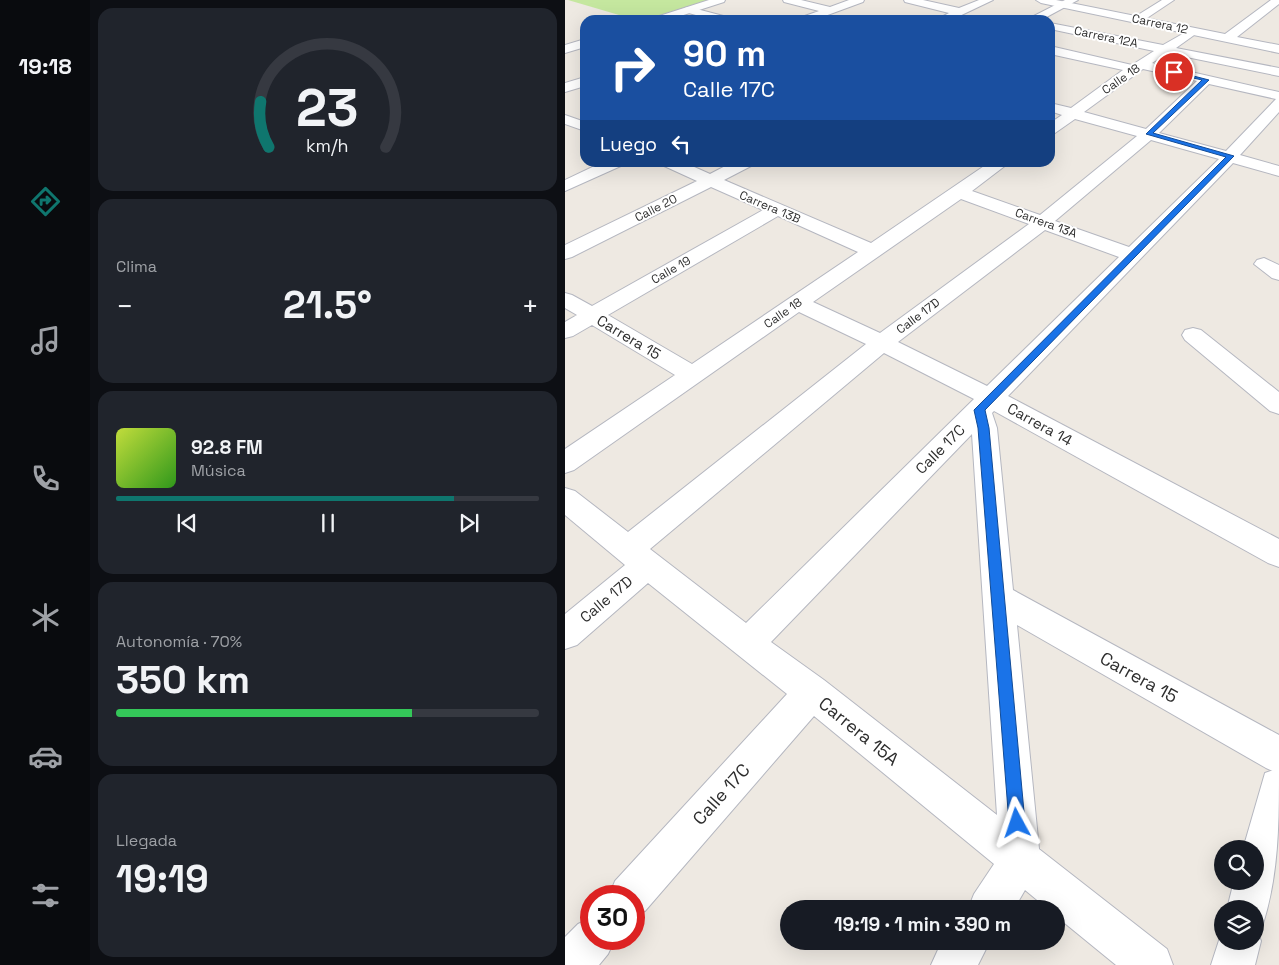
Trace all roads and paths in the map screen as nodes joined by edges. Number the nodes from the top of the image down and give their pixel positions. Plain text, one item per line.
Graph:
1 (720, 0) edge
2 (788, 0) edge
3 (819, 0) edge
4 (859, 0) edge
5 (909, 0) edge
6 (988, 0) edge
7 (1041, 0) edge
8 (1169, 0) edge
9 (1278, 0) edge
10 (1068, 2) edge
11 (807, 4) junction
12 (942, 7) junction
13 (689, 10) junction
14 (830, 10) junction
15 (961, 12) junction
16 (926, 14) dead end
17 (673, 15) edge
18 (708, 15) edge
19 (816, 15) edge
20 (954, 15) edge
21 (1043, 15) edge
22 (1137, 20) junction
23 (1055, 27) edge
24 (1193, 31) junction
25 (1228, 38) junction
26 (580, 44) edge
27 (565, 49) edge
28 (1279, 49) edge
29 (1166, 50) junction
30 (1055, 53) edge
31 (1138, 67) junction
32 (1279, 72) edge
33 (1206, 80) junction
34 (580, 83) edge
35 (565, 88) edge
36 (1279, 96) edge
37 (1279, 103) edge
38 (1055, 108) edge
39 (1074, 113) junction
40 (565, 118) edge
41 (580, 124) edge
42 (580, 126) edge
43 (1055, 126) edge
44 (565, 131) edge
45 (1149, 134) junction
46 (1231, 156) junction
47 (606, 167) edge
48 (679, 167) edge
49 (737, 167) edge
50 (993, 167) edge
51 (1279, 171) edge
52 (710, 181) junction
53 (565, 186) edge
54 (959, 192) junction
55 (777, 209) junction
56 (1043, 222) junction
57 (873, 251) junction
58 (565, 253) edge
59 (1132, 255) junction
60 (565, 299) edge
61 (797, 303) junction
62 (593, 315) junction
63 (565, 331) edge
64 (1193, 335) dead end
65 (883, 342) junction
66 (693, 375) junction
67 (985, 403) junction
68 (1279, 405) edge
69 (565, 463) edge
70 (565, 499) edge
71 (1279, 554) edge
72 (638, 557) junction
73 (999, 598) junction
74 (565, 634) edge
75 (747, 644) junction
76 (812, 692) junction
77 (1279, 755) edge
78 (1279, 787) edge
79 (1264, 846) edge
80 (1020, 861) junction
81 (640, 885) edge
82 (995, 900) edge
83 (583, 950) edge
84 (962, 950) edge
85 (1237, 950) edge
86 (569, 965) edge
87 (953, 965) edge
88 (1151, 965) edge
89 (1233, 965) edge

1 - 13 street
2 - 11 street
3 - 11 street
4 - 14 street
5 - 12 street
6 - 15 street
7 - 10 street, Carrera 12
8 - 22 street
9 - 25 street
10 - 21 street
10 - 22 street, Carrera 12
11 - 14 street
12 - 15 street
12 - 16 street
13 - 17 street
13 - 18 street
14 - 19 street
15 - 20 street
22 - 24 street, Carrera 12
23 - 29 street, Carrera 12A
24 - 25 street, Carrera 12
24 - 29 street, Calle 18
25 - 28 street, Carrera 12
26 - 27 street
29 - 31 street, Calle 18
29 - 32 street, Carrera 12A
30 - 31 street
31 - 33 street
31 - 39 street, Calle 18
33 - 36 street
33 - 45 street, Calle 17D
34 - 35 street
37 - 46 street, Calle 17C
38 - 39 street
39 - 43 street, Calle 18
39 - 45 street
40 - 41 street
42 - 44 street
45 - 46 street
45 - 56 street, Calle 17D
46 - 51 street
46 - 59 street, Calle 17C
47 - 53 street
48 - 52 street, Carrera 13B
49 - 52 street, Calle 20
50 - 54 street, Calle 18
52 - 55 street, Carrera 13B
52 - 58 street, Calle 20
54 - 56 street, Carrera 13A
54 - 57 street, Calle 18
55 - 57 street, Carrera 13B
55 - 62 street, Calle 19
56 - 59 street, Carrera 13A
56 - 65 street, Calle 17D
57 - 61 street, Calle 18
59 - 67 street, Calle 17C
60 - 62 street, Carrera 15
61 - 65 street, Carrera 14
61 - 66 street, Calle 18
62 - 63 street, Calle 19
62 - 66 street, Carrera 15
64 - 68 street
65 - 67 street, Carrera 14
65 - 72 street, Calle 17D
66 - 69 street, Calle 18
67 - 71 street, Carrera 14
67 - 73 street
67 - 75 street, Calle 17C
70 - 72 street, Carrera 15A
72 - 74 street, Calle 17D
72 - 75 street, Carrera 15A
73 - 77 street, Carrera 15
73 - 80 street
75 - 76 street, Carrera 15A
76 - 80 street, Carrera 15A
76 - 81 street, Calle 17C
78 - 79 street
80 - 82 street
80 - 88 street, Carrera 15A
83 - 86 street
84 - 87 street
85 - 89 street

